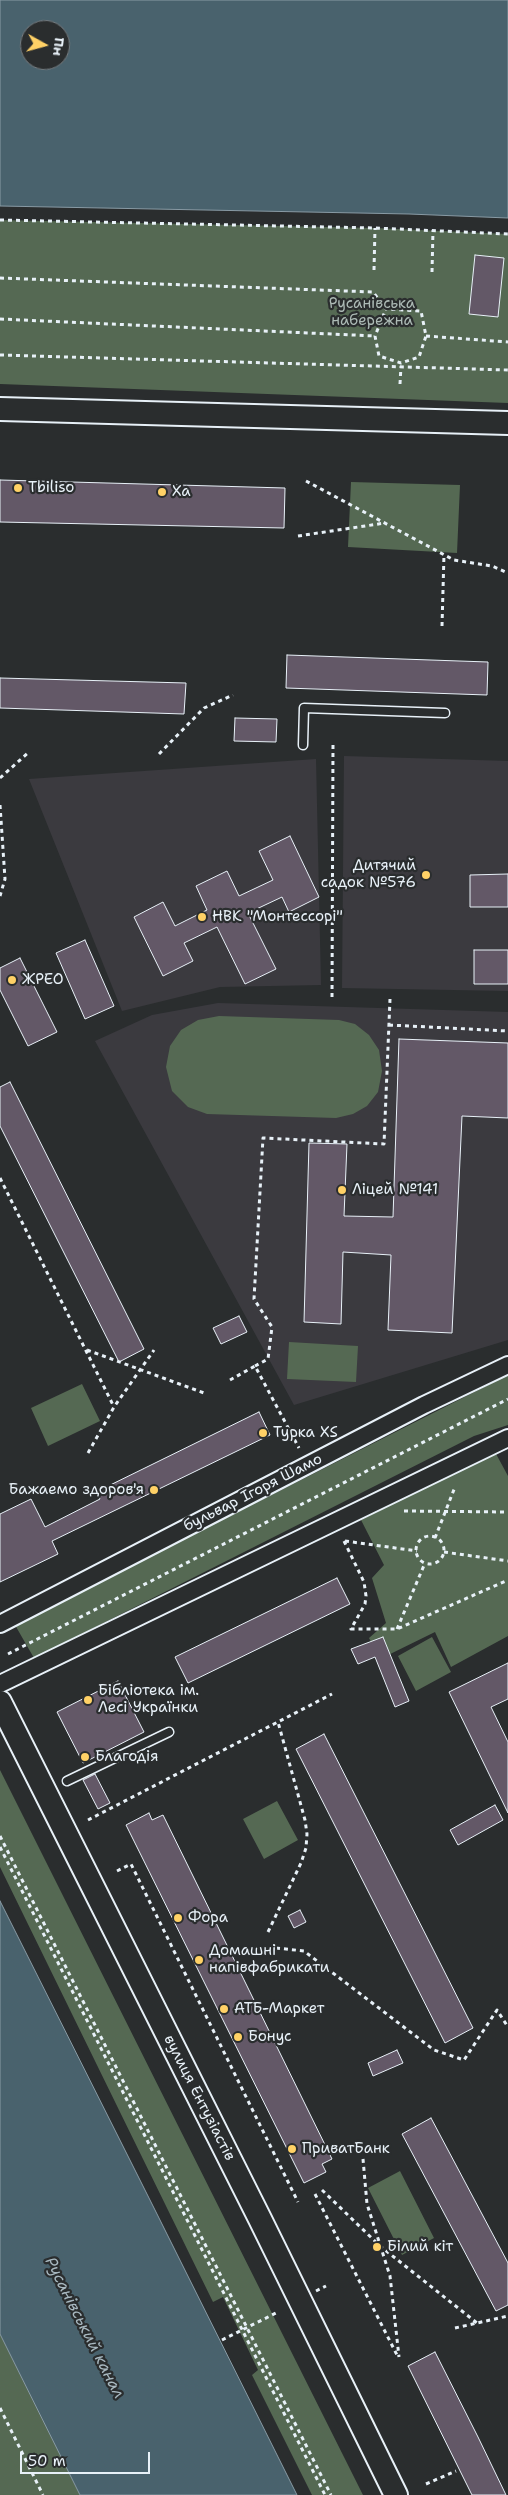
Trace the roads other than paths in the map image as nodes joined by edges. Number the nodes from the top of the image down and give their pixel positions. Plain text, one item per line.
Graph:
1 (0, 409) edge
2 (508, 423) edge
3 (445, 713) dead end
4 (303, 745) dead end
5 (508, 1365) edge
6 (508, 1438) edge
7 (0, 1624) edge
8 (0, 1684) edge
9 (0, 1702) edge
10 (169, 1732) dead end
11 (67, 1781) dead end
12 (396, 2495) edge

1 - 2 street
3 - 4 lane
5 - 7 street, бульвар Ігоря Шамо
6 - 8 street
9 - 12 street, вулиця Ентузіастів
10 - 11 lane

